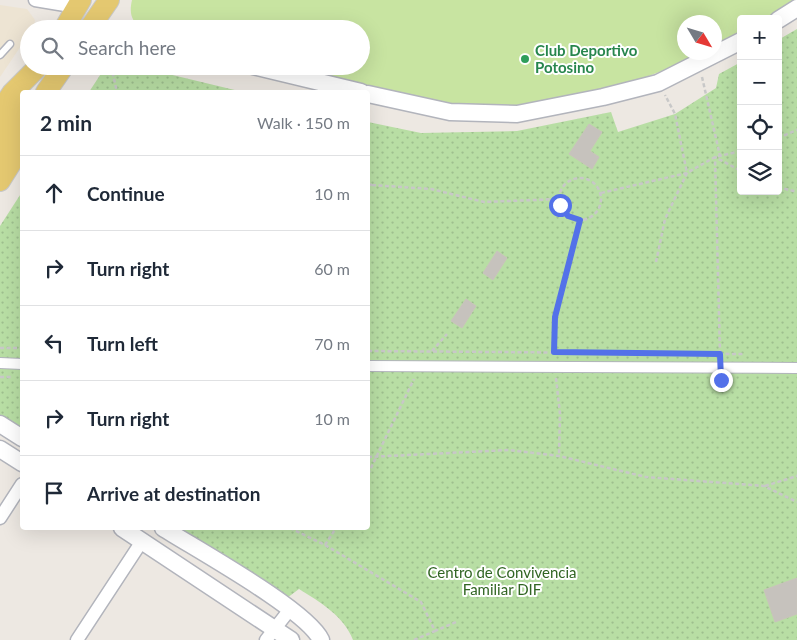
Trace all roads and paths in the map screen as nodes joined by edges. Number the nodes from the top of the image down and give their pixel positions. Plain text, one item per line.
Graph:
1 (35, 0) edge
2 (109, 0) edge
3 (79, 3) edge
4 (797, 8) edge
5 (782, 17) edge
6 (69, 20) edge
7 (98, 20) edge
8 (737, 43) edge
9 (10, 44) dead end
10 (0, 55) edge
11 (698, 64) junction
12 (31, 75) edge
13 (35, 75) edge
14 (58, 75) edge
15 (61, 75) edge
16 (113, 75) edge
17 (290, 75) edge
18 (658, 83) junction
19 (25, 90) edge
20 (47, 90) edge
21 (54, 90) edge
22 (117, 90) edge
23 (352, 90) edge
24 (370, 94) edge
25 (20, 99) edge
26 (0, 110) edge
27 (20, 129) edge
28 (797, 130) edge
29 (0, 131) edge
30 (782, 136) edge
31 (20, 149) edge
32 (737, 152) edge
33 (720, 156) junction
34 (715, 157) junction
35 (0, 158) edge
36 (737, 169) edge
37 (687, 173) junction
38 (0, 181) edge
39 (370, 184) edge
40 (782, 188) edge
41 (797, 192) edge
42 (601, 193) junction
43 (559, 199) junction
44 (580, 220) junction
45 (656, 262) dead end
46 (447, 334) dead end
47 (0, 348) edge
48 (20, 348) edge
49 (370, 351) edge
50 (431, 351) junction
51 (554, 352) junction
52 (720, 354) junction
53 (749, 354) dead end
54 (0, 363) edge
55 (20, 364) edge
56 (370, 366) edge
57 (422, 366) junction
58 (554, 367) junction
59 (720, 368) junction
60 (797, 368) edge
61 (0, 424) edge
62 (20, 437) edge
63 (0, 449) edge
64 (559, 456) junction
65 (370, 457) edge
66 (377, 457) junction
67 (20, 462) edge
68 (370, 470) edge
69 (797, 476) edge
70 (764, 486) junction
71 (20, 487) edge
72 (797, 502) edge
73 (0, 518) edge
74 (125, 530) edge
75 (166, 530) edge
76 (294, 530) edge
77 (335, 530) edge
78 (142, 541) junction
79 (325, 546) junction
80 (291, 608) junction
81 (456, 622) dead end
82 (435, 630) junction
83 (271, 634) edge
84 (77, 640) edge
85 (291, 640) edge
86 (321, 640) edge
87 (414, 640) edge

1 - 3 street
2 - 7 main road
3 - 6 main road
4 - 5 street
8 - 11 street
9 - 10 lane
11 - 18 street
11 - 33 path
12 - 26 main road
13 - 19 main road
14 - 20 main road
15 - 21 main road
16 - 22 path
17 - 23 street
18 - 24 street
18 - 37 path
25 - 29 main road
27 - 35 main road
28 - 30 path
31 - 38 main road
32 - 33 path
33 - 34 path
34 - 36 path
34 - 37 path
34 - 52 path
37 - 42 path
37 - 45 path
39 - 43 path
40 - 41 path
42 - 43 path
42 - 44 path
43 - 44 path
44 - 51 path
46 - 50 path
47 - 48 path
49 - 50 path
50 - 51 path
50 - 57 path
51 - 52 path
51 - 58 path
52 - 53 path
52 - 59 path
54 - 55 street
56 - 57 street
57 - 58 street
57 - 66 path
58 - 59 street
58 - 64 path
59 - 60 street
61 - 62 street
63 - 67 street
64 - 66 path
64 - 70 path
65 - 66 path
66 - 68 path
69 - 70 path
70 - 72 path
71 - 73 street
74 - 78 street
75 - 80 street
76 - 79 path
77 - 79 path
78 - 83 street
78 - 84 street
79 - 82 path
80 - 83 street
80 - 86 street
81 - 82 path
82 - 87 path
83 - 85 street

